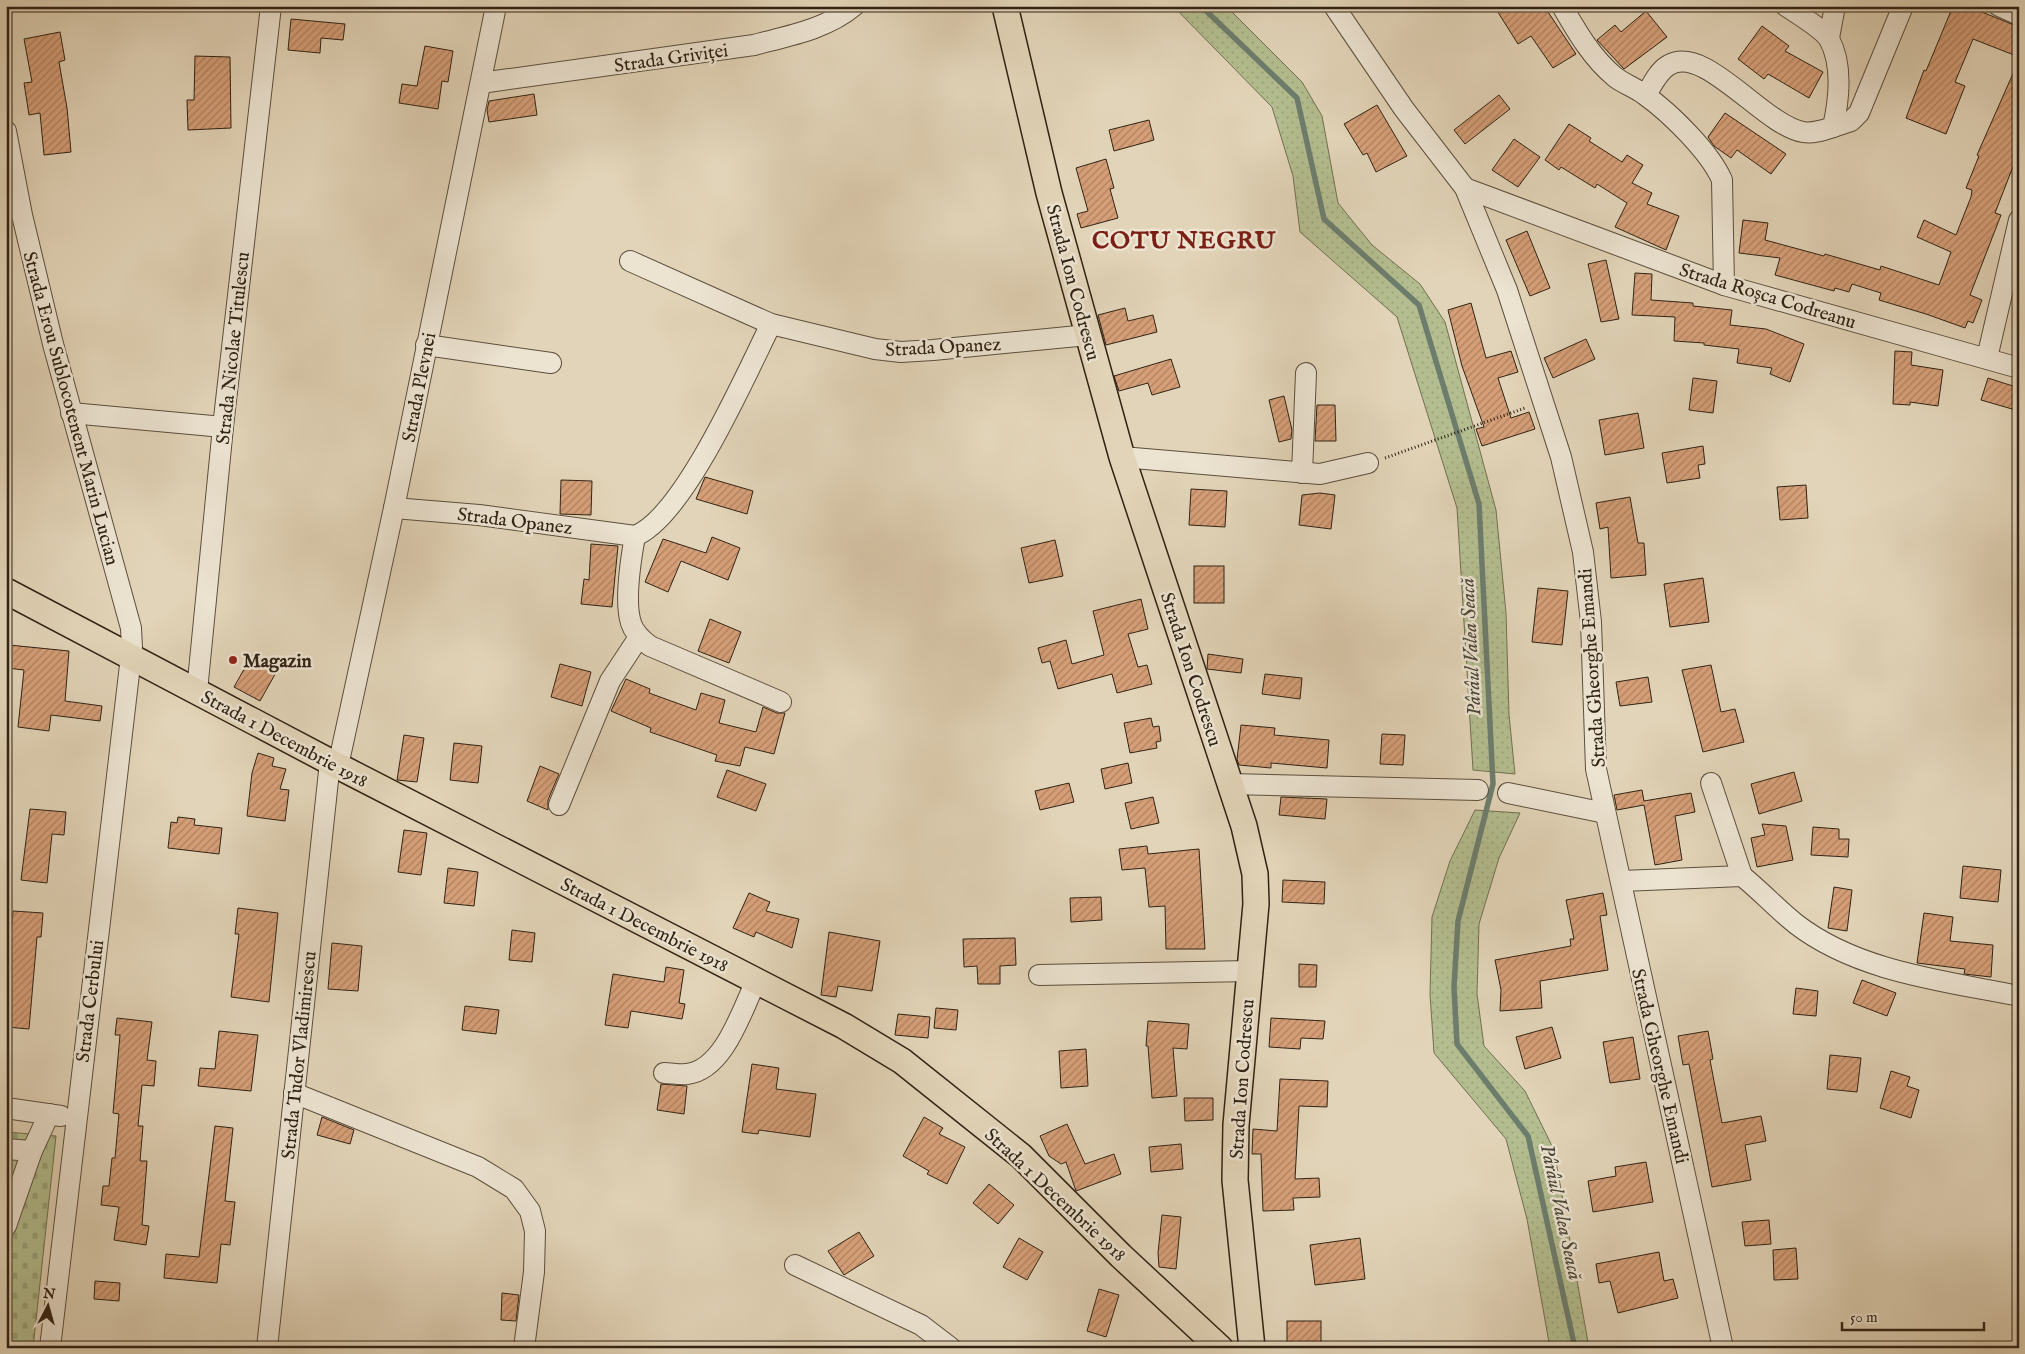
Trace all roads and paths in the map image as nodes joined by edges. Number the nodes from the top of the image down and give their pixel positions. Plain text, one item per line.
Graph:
1 (271, 6) edge
2 (496, 6) edge
3 (854, 6) edge
4 (1005, 6) edge
5 (1334, 6) edge
6 (1562, 6) edge
7 (1786, 6) edge
8 (1835, 6) edge
9 (1903, 6) edge
10 (1999, 6) edge
11 (2019, 15) edge
12 (1828, 38) junction
13 (481, 83) junction
14 (1646, 95) junction
15 (1833, 127) junction
16 (6, 131) edge
17 (1465, 188) junction
18 (2019, 220) edge
19 (630, 261) dead end
20 (1724, 285) junction
21 (771, 324) junction
22 (1088, 334) junction
23 (426, 345) junction
24 (1987, 358) junction
25 (551, 363) dead end
26 (2019, 368) edge
27 (1306, 373) dead end
28 (1544, 401) junction
29 (71, 413) junction
30 (223, 427) junction
31 (1122, 457) junction
32 (1368, 463) joint
33 (1302, 473) junction
34 (394, 508) junction
35 (635, 536) junction
36 (6, 591) edge
37 (639, 637) junction
38 (131, 656) junction
39 (197, 691) junction
40 (781, 702) dead end
41 (334, 764) junction
42 (1711, 783) dead end
43 (1229, 784) junction
44 (1478, 790) dead end
45 (1508, 793) dead end
46 (559, 805) dead end
47 (1605, 812) junction
48 (1742, 876) junction
49 (1622, 881) junction
50 (1250, 972) junction
51 (1039, 975) dead end
52 (756, 981) junction
53 (2019, 996) edge
54 (664, 1073) dead end
55 (294, 1093) junction
56 (6, 1108) edge
57 (49, 1114) junction
58 (75, 1118) junction
59 (6, 1149) edge
60 (32, 1151) junction
61 (6, 1226) edge
62 (795, 1265) dead end
63 (50, 1348) edge
64 (267, 1348) edge
65 (524, 1348) edge
66 (951, 1348) edge
67 (1220, 1348) edge
68 (1252, 1348) edge
69 (1723, 1348) edge

1 - 30 street, Strada Nicolae Titulescu
2 - 13 street, Strada Plevnei
3 - 13 street, Strada Griviței
4 - 22 main road, Strada Ion Codrescu
5 - 17 street, Strada Gheorghe Emandi
6 - 14 street
7 - 12 street
8 - 12 street
9 - 15 street
10 - 11 street
12 - 15 street
13 - 23 street, Strada Plevnei
14 - 15 street
14 - 20 street
16 - 29 street, Strada Erou Sublocotenent Marin Lucian
17 - 20 street, Strada Roșca Codreanu
17 - 28 street, Strada Gheorghe Emandi
18 - 24 street
19 - 21 street, Strada Opanez
20 - 24 street, Strada Roșca Codreanu
21 - 22 street, Strada Opanez
21 - 35 street
22 - 31 main road, Strada Ion Codrescu
23 - 25 street
23 - 34 street, Strada Plevnei
24 - 26 street, Strada Roșca Codreanu
27 - 33 street
28 - 32 path
28 - 47 street, Strada Gheorghe Emandi
29 - 30 street
29 - 38 street, Strada Erou Sublocotenent Marin Lucian
30 - 39 street, Strada Nicolae Titulescu
31 - 33 street
31 - 43 main road, Strada Ion Codrescu
32 - 33 street
34 - 35 street, Strada Opanez
34 - 41 street, Strada Plevnei
35 - 37 street
36 - 38 main road, Strada 1 Decembrie 1918
37 - 40 street
37 - 46 street
38 - 39 main road, Strada 1 Decembrie 1918
38 - 58 street, Strada Cerbului
39 - 41 main road, Strada 1 Decembrie 1918
41 - 52 main road, Strada 1 Decembrie 1918
41 - 55 street, Strada Tudor Vladimirescu
42 - 48 street
43 - 44 street
43 - 50 main road, Strada Ion Codrescu
45 - 47 street
47 - 49 street, Strada Gheorghe Emandi
48 - 49 street
48 - 53 street
49 - 69 street, Strada Gheorghe Emandi
50 - 51 street
50 - 68 main road, Strada Ion Codrescu
52 - 54 street
52 - 67 main road, Strada 1 Decembrie 1918
55 - 64 street, Strada Tudor Vladimirescu
55 - 65 street
56 - 57 street
57 - 58 street
57 - 60 street
58 - 63 street, Strada Cerbului
59 - 60 street
60 - 61 street
62 - 66 street

